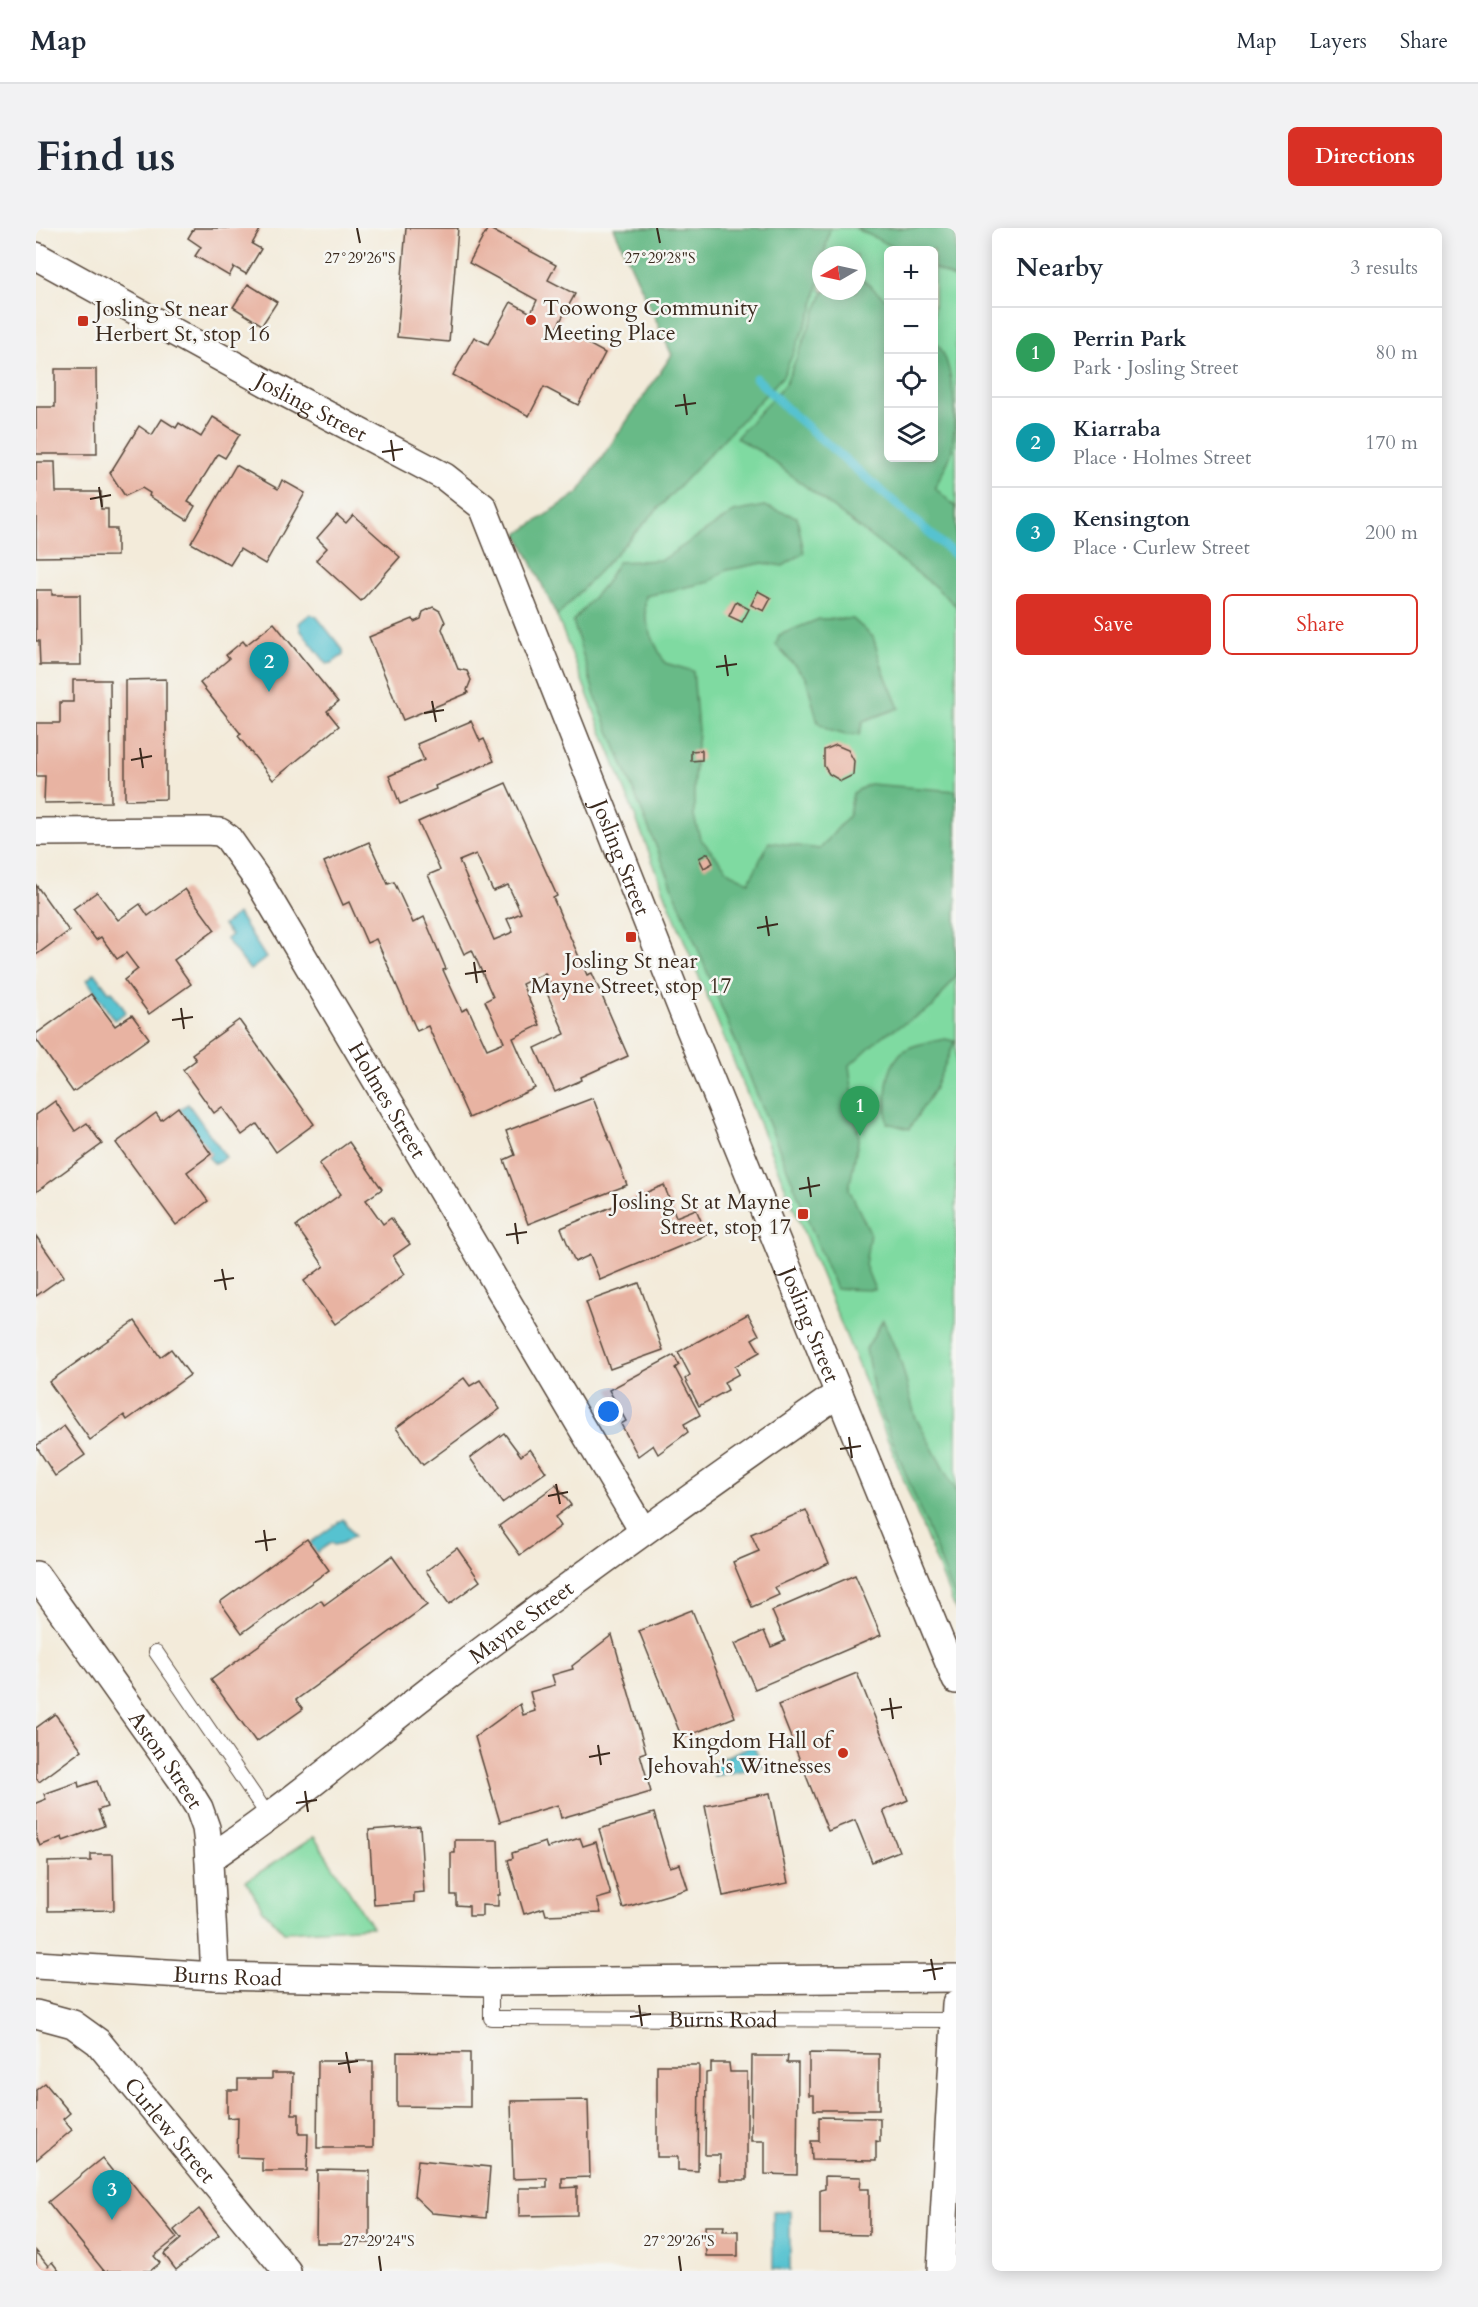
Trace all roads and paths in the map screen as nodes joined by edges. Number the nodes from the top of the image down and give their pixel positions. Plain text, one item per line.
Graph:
1 (36, 256) edge
2 (36, 832) edge
3 (840, 1393) junction
4 (644, 1531) junction
5 (36, 1575) edge
6 (156, 1652) dead end
7 (956, 1680) edge
8 (269, 1817) junction
9 (209, 1859) junction
10 (36, 1965) edge
11 (214, 1976) junction
12 (956, 1978) edge
13 (491, 1983) junction
14 (956, 2012) edge
15 (36, 2014) edge
16 (287, 2271) edge
17 (941, 2271) edge

1 - 3 street, Josling Street
2 - 4 street, Holmes Street
3 - 4 street, Mayne Street
3 - 7 street, Josling Street
4 - 8 street, Mayne Street
5 - 9 street, Aston Street
6 - 8 lane
8 - 9 street, Mayne Street
9 - 11 street, Aston Street
10 - 11 street, Burns Road
11 - 13 street, Burns Road
12 - 13 street, Burns Road
13 - 14 lane, Burns Road
14 - 17 street
15 - 16 street, Curlew Street

